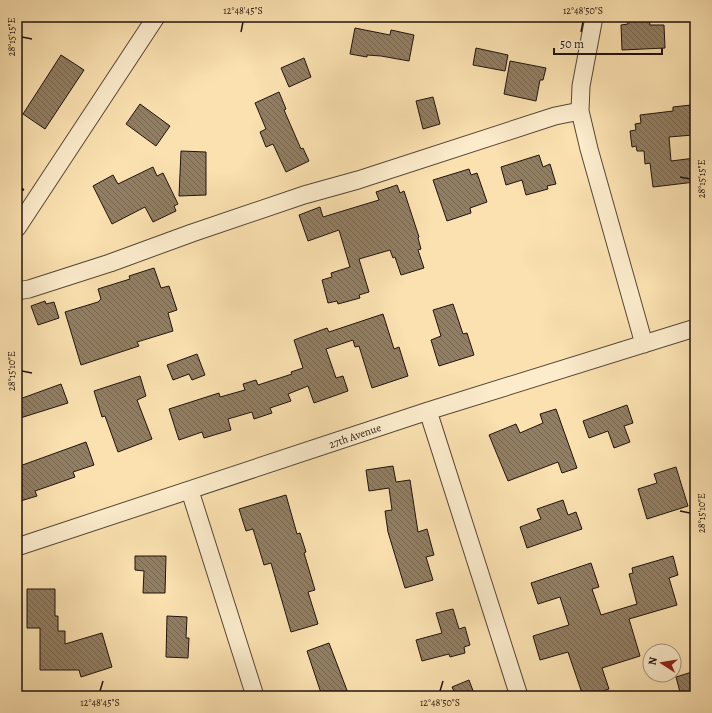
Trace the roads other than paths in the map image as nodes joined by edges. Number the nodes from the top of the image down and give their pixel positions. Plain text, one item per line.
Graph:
1 (156, 17) edge
2 (594, 17) edge
3 (580, 110) junction
4 (17, 228) edge
5 (17, 291) edge
6 (695, 328) edge
7 (644, 344) junction
8 (428, 411) junction
9 (190, 491) junction
10 (17, 547) edge
11 (255, 696) edge
12 (519, 696) edge

1 - 4 street
2 - 3 street
3 - 5 street
3 - 7 street
6 - 7 street, 27th Avenue
7 - 8 street, 27th Avenue
8 - 9 street, 27th Avenue
8 - 12 street
9 - 10 street, 27th Avenue
9 - 11 street

